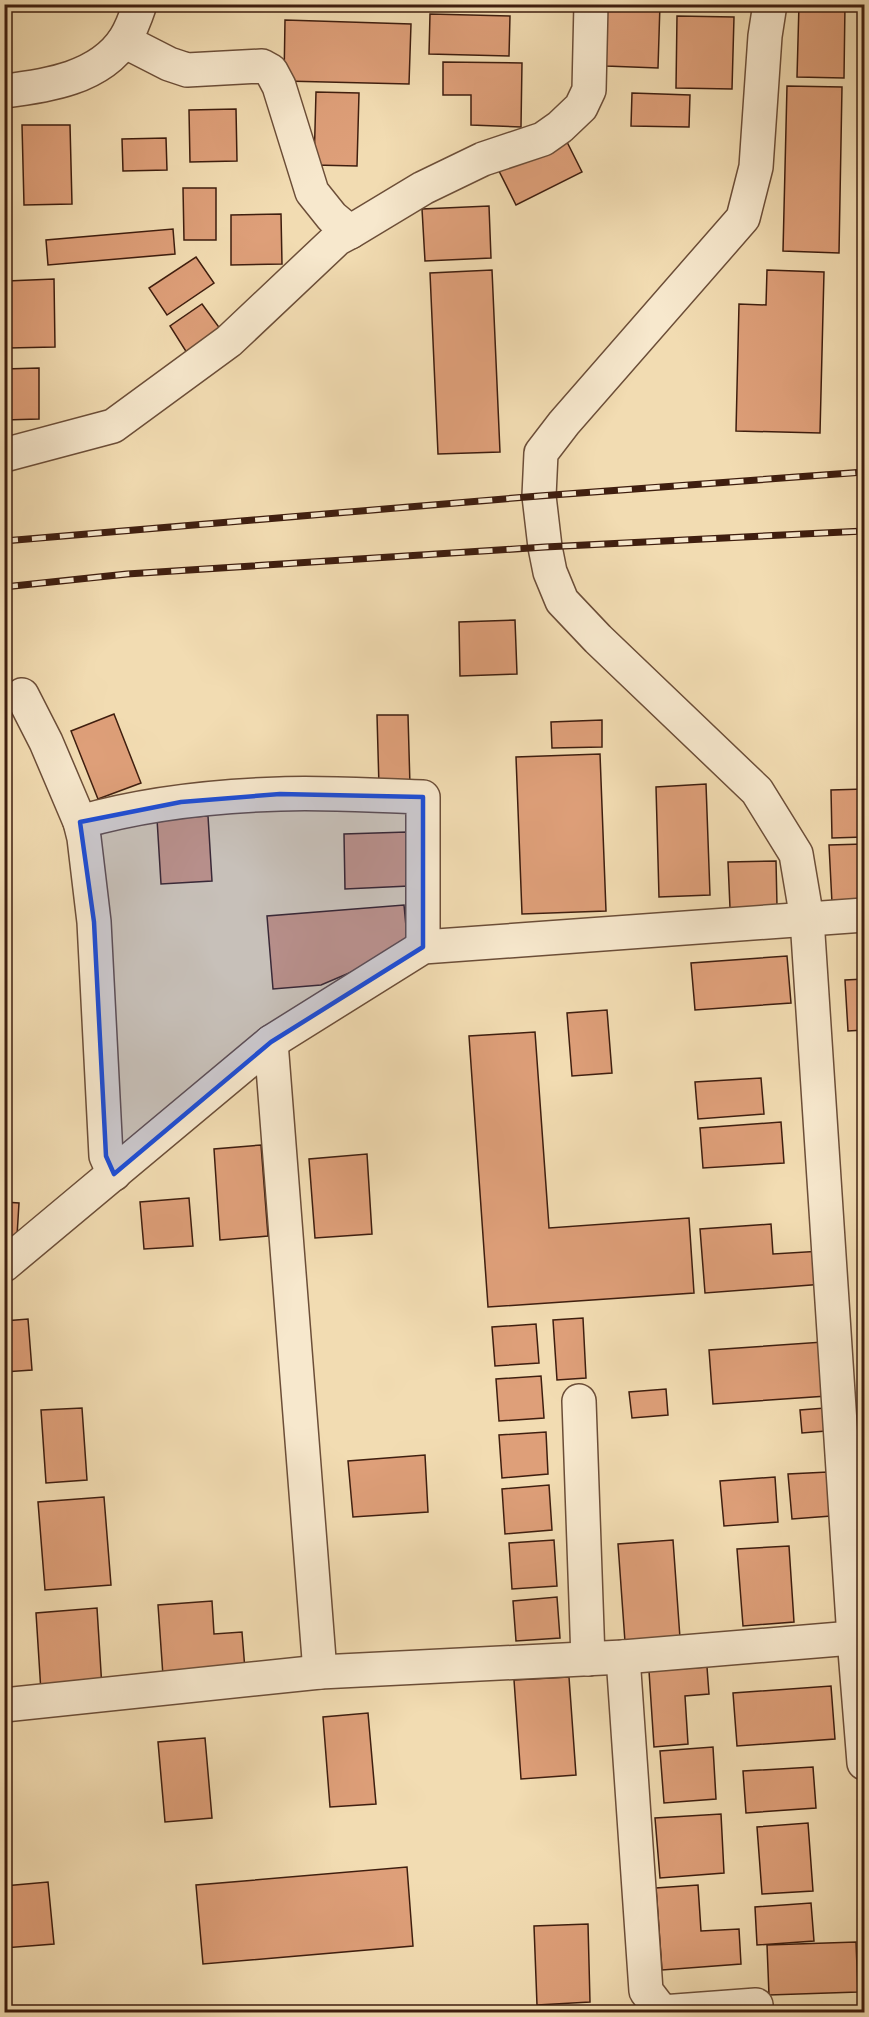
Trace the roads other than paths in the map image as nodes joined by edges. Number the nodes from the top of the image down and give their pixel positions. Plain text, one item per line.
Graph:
1 (140, 4) edge
2 (591, 4) edge
3 (770, 4) edge
4 (124, 41) junction
5 (4, 90) edge
6 (350, 232) junction
7 (4, 455) edge
8 (22, 695) dead end
9 (80, 822) junction
10 (864, 915) edge
11 (807, 919) junction
12 (423, 947) junction
13 (271, 1042) junction
14 (114, 1174) junction
15 (4, 1266) edge
16 (579, 1401) dead end
17 (859, 1638) edge
18 (623, 1657) junction
19 (588, 1659) junction
20 (320, 1672) junction
21 (4, 1705) edge
22 (864, 1763) edge
23 (756, 2013) edge

1 - 4 street
2 - 6 street
3 - 11 street
4 - 5 street
4 - 6 street
6 - 7 street
8 - 9 street
9 - 12 street
9 - 14 street
10 - 11 street
11 - 12 street
11 - 17 street
12 - 13 street
13 - 14 street
13 - 20 street
14 - 15 street
16 - 19 street
17 - 18 street
17 - 22 street
18 - 19 street
18 - 23 street
19 - 20 street
20 - 21 street

